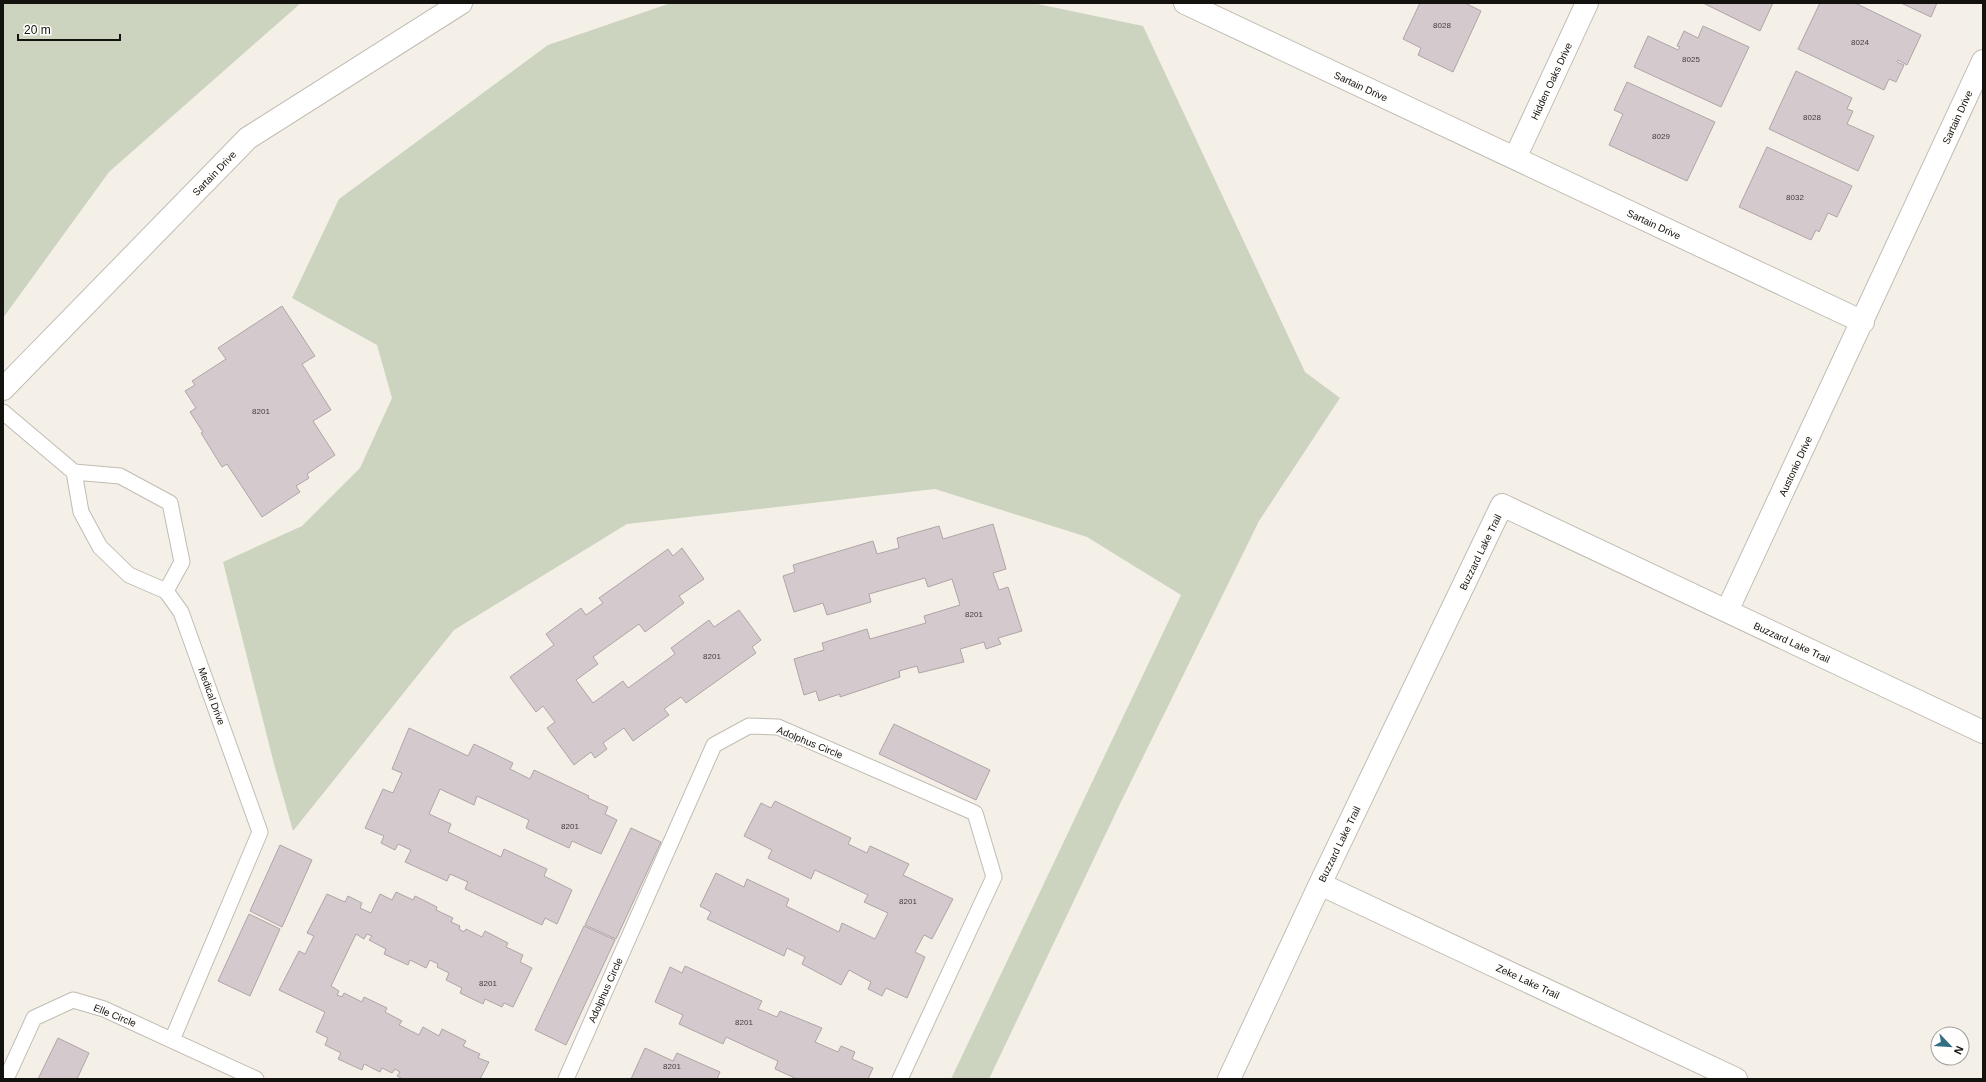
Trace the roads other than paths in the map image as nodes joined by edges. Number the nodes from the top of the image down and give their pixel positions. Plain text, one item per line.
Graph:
1 (461, 3) edge
2 (1185, 3) edge
3 (1587, 3) edge
4 (1983, 61) edge
5 (1515, 158) junction
6 (1863, 322) junction
7 (3, 389) edge
8 (3, 412) edge
9 (74, 472) junction
10 (166, 590) junction
11 (1727, 611) junction
12 (1983, 732) edge
13 (1320, 884) junction
14 (172, 1040) junction
15 (6, 1079) edge
16 (256, 1079) edge
17 (566, 1079) edge
18 (900, 1079) edge
19 (1229, 1079) edge
20 (1736, 1079) edge

1 - 7 street, Sartain Drive
2 - 5 street, Sartain Drive
3 - 5 street, Hidden Oaks Drive
4 - 6 street, Sartain Drive
5 - 6 street, Sartain Drive
6 - 11 street, Austonio Drive
8 - 9 lane
9 - 10 lane
9 - 10 lane
10 - 14 lane, Medical Drive
11 - 12 street, Buzzard Lake Trail
11 - 13 street, Buzzard Lake Trail
13 - 19 street, Buzzard Lake Trail
13 - 20 street, Zeke Lake Trail
14 - 15 lane, Elle Circle
14 - 16 lane, Elle Circle
17 - 18 lane, Adolphus Circle

